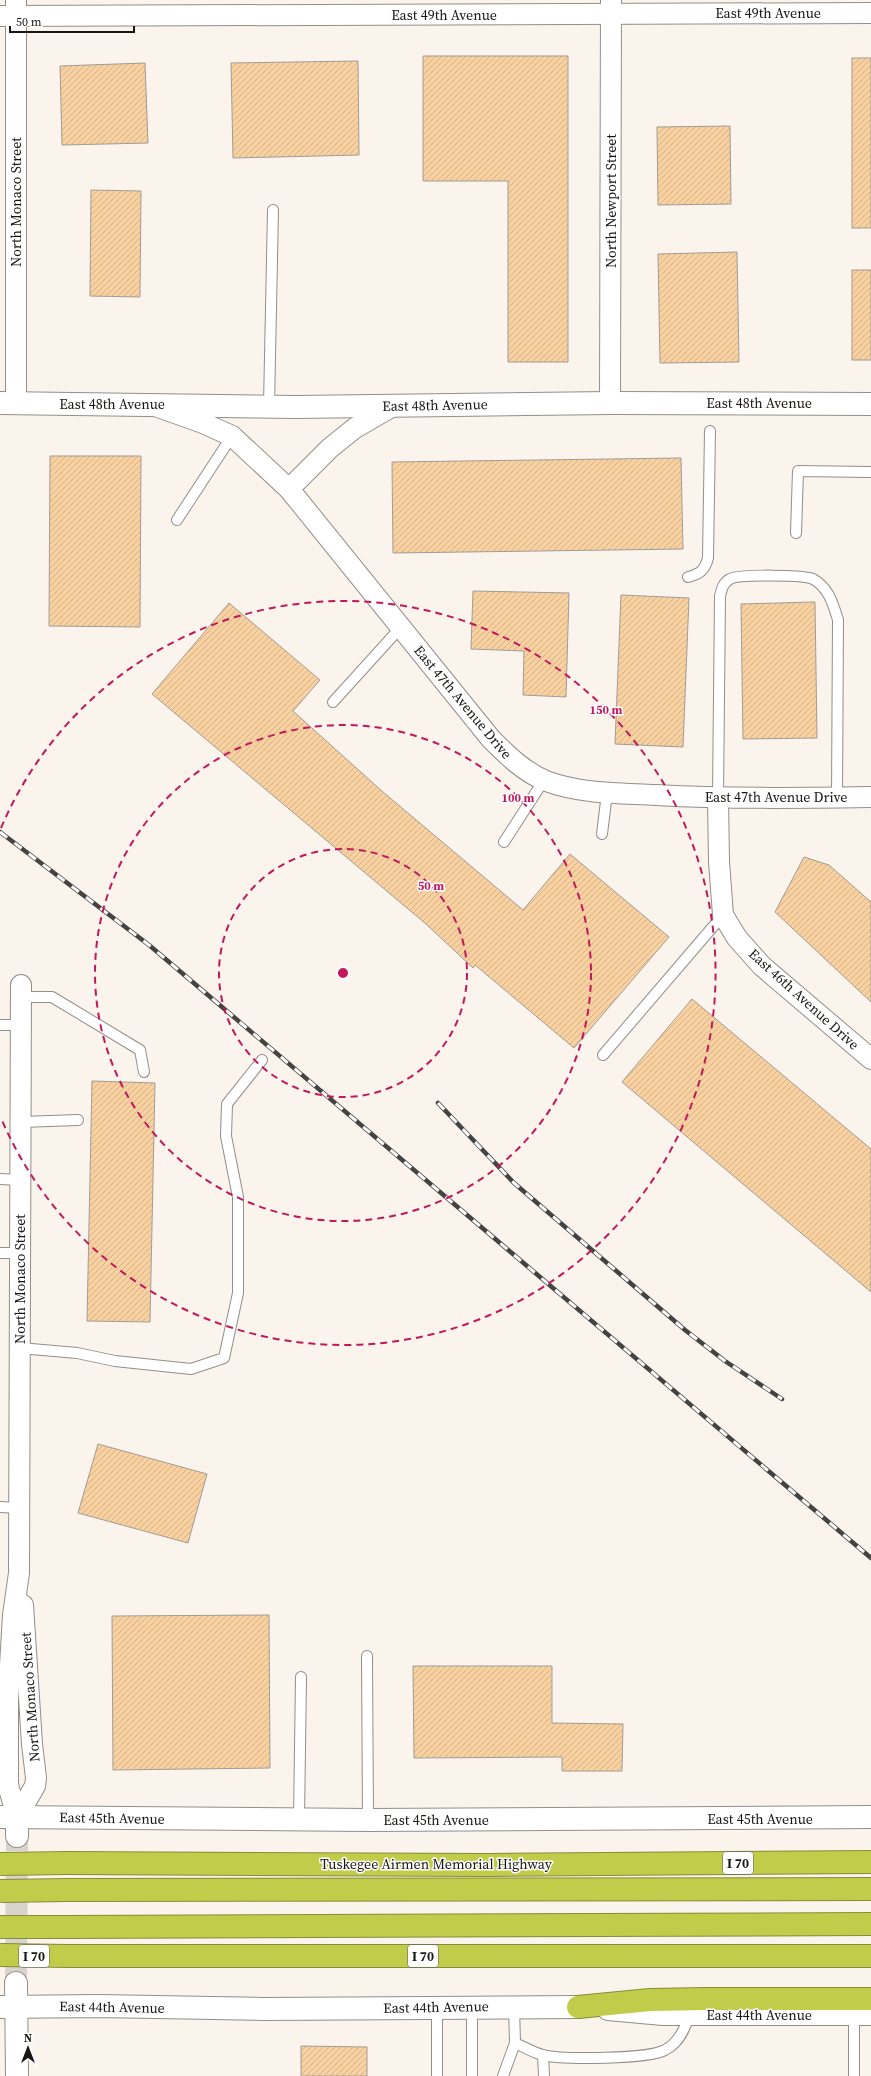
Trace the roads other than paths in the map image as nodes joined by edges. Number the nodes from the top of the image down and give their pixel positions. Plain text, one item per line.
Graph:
1 (363, 7) edge
2 (611, 7) edge
3 (777, 7) edge
4 (11, 11) edge
5 (871, 13) edge
6 (273, 210) dead end
7 (8, 403) edge
8 (610, 403) junction
9 (148, 404) junction
10 (871, 404) edge
11 (269, 406) junction
12 (393, 406) junction
13 (710, 431) dead end
14 (232, 436) junction
15 (871, 472) edge
16 (289, 489) junction
17 (178, 520) dead end
18 (796, 533) dead end
19 (688, 577) dead end
20 (401, 628) junction
21 (333, 702) dead end
22 (544, 780) junction
23 (607, 793) junction
24 (871, 797) edge
25 (718, 798) junction
26 (837, 798) junction
27 (602, 834) dead end
28 (504, 842) dead end
29 (723, 915) junction
30 (21, 991) joint
31 (0, 1025) edge
32 (21, 1025) junction
33 (603, 1055) dead end
34 (871, 1059) edge
35 (262, 1060) dead end
36 (144, 1072) dead end
37 (78, 1120) dead end
38 (21, 1122) junction
39 (0, 1179) edge
40 (20, 1180) junction
41 (0, 1253) edge
42 (20, 1253) junction
43 (20, 1348) junction
44 (10, 1507) edge
45 (19, 1573) junction
46 (367, 1656) dead end
47 (301, 1677) dead end
48 (871, 1818) edge
49 (299, 1820) junction
50 (368, 1820) junction
51 (12, 1823) edge
52 (871, 1862) edge
53 (0, 1864) edge
54 (871, 1889) edge
55 (0, 1891) edge
56 (871, 1924) edge
57 (0, 1927) edge
58 (779, 1955) junction
59 (0, 1956) edge
60 (871, 1956) edge
61 (871, 1964) edge
62 (16, 1983) tunnel mouth
63 (871, 1999) edge
64 (514, 2006) junction
65 (472, 2007) junction
66 (578, 2007) junction
67 (8, 2008) edge
68 (437, 2008) junction
69 (689, 2015) junction
70 (862, 2015) edge
71 (515, 2043) junction
72 (543, 2055) junction
73 (17, 2076) edge
74 (437, 2076) edge
75 (472, 2076) edge
76 (503, 2076) edge
77 (544, 2076) edge
78 (854, 2076) edge

1 - 2 street, East 49th Avenue
1 - 4 street, East 49th Avenue
2 - 3 street, East 49th Avenue
2 - 8 street, North Newport Street
3 - 5 street, East 49th Avenue
4 - 7 street, North Monaco Street
6 - 11 lane
7 - 9 main road, East 48th Avenue
8 - 10 main road, East 48th Avenue
8 - 12 main road, East 48th Avenue
9 - 11 main road, East 48th Avenue
9 - 14 street, East 47th Avenue Drive
11 - 12 main road, East 48th Avenue
12 - 16 street
13 - 19 lane
14 - 16 street, East 47th Avenue Drive
14 - 17 lane
15 - 18 lane
16 - 20 street, East 47th Avenue Drive
20 - 21 lane
20 - 22 street, East 47th Avenue Drive
22 - 23 street, East 47th Avenue Drive
22 - 28 lane
23 - 25 street, East 47th Avenue Drive
23 - 27 lane
24 - 26 street, East 47th Avenue Drive
25 - 26 street, East 47th Avenue Drive
25 - 26 lane
25 - 29 street, East 46th Avenue Drive
29 - 33 lane
29 - 34 street, East 46th Avenue Drive
30 - 32 street, North Monaco Street
30 - 36 lane
31 - 32 lane
32 - 38 street, North Monaco Street
35 - 43 lane
37 - 38 lane
38 - 40 street, North Monaco Street
39 - 40 lane
40 - 42 street, North Monaco Street
41 - 42 lane
42 - 43 street, North Monaco Street
43 - 44 street, North Monaco Street
44 - 45 street, North Monaco Street
45 - 51 street, North Monaco Street
45 - 51 street, North Monaco Street
46 - 50 lane
47 - 49 lane
48 - 50 main road, East 45th Avenue
49 - 50 main road, East 45th Avenue
49 - 51 main road, East 45th Avenue
52 - 53 highway, Tuskegee Airmen Memorial Highway / I 70, bridge
54 - 55 highway, bridge
56 - 57 highway, bridge
58 - 59 highway, I 70, bridge
58 - 60 highway, I 70
58 - 61 highway
62 - 67 main road
63 - 66 highway
64 - 65 main road, East 44th Avenue
64 - 66 main road, East 44th Avenue
64 - 71 lane
65 - 68 main road, East 44th Avenue
65 - 75 lane
66 - 69 street, East 44th Avenue
67 - 68 main road, East 44th Avenue
67 - 73 main road
68 - 74 lane
69 - 70 street, East 44th Avenue
69 - 72 lane
70 - 78 lane
71 - 72 lane
71 - 76 lane
72 - 77 lane

